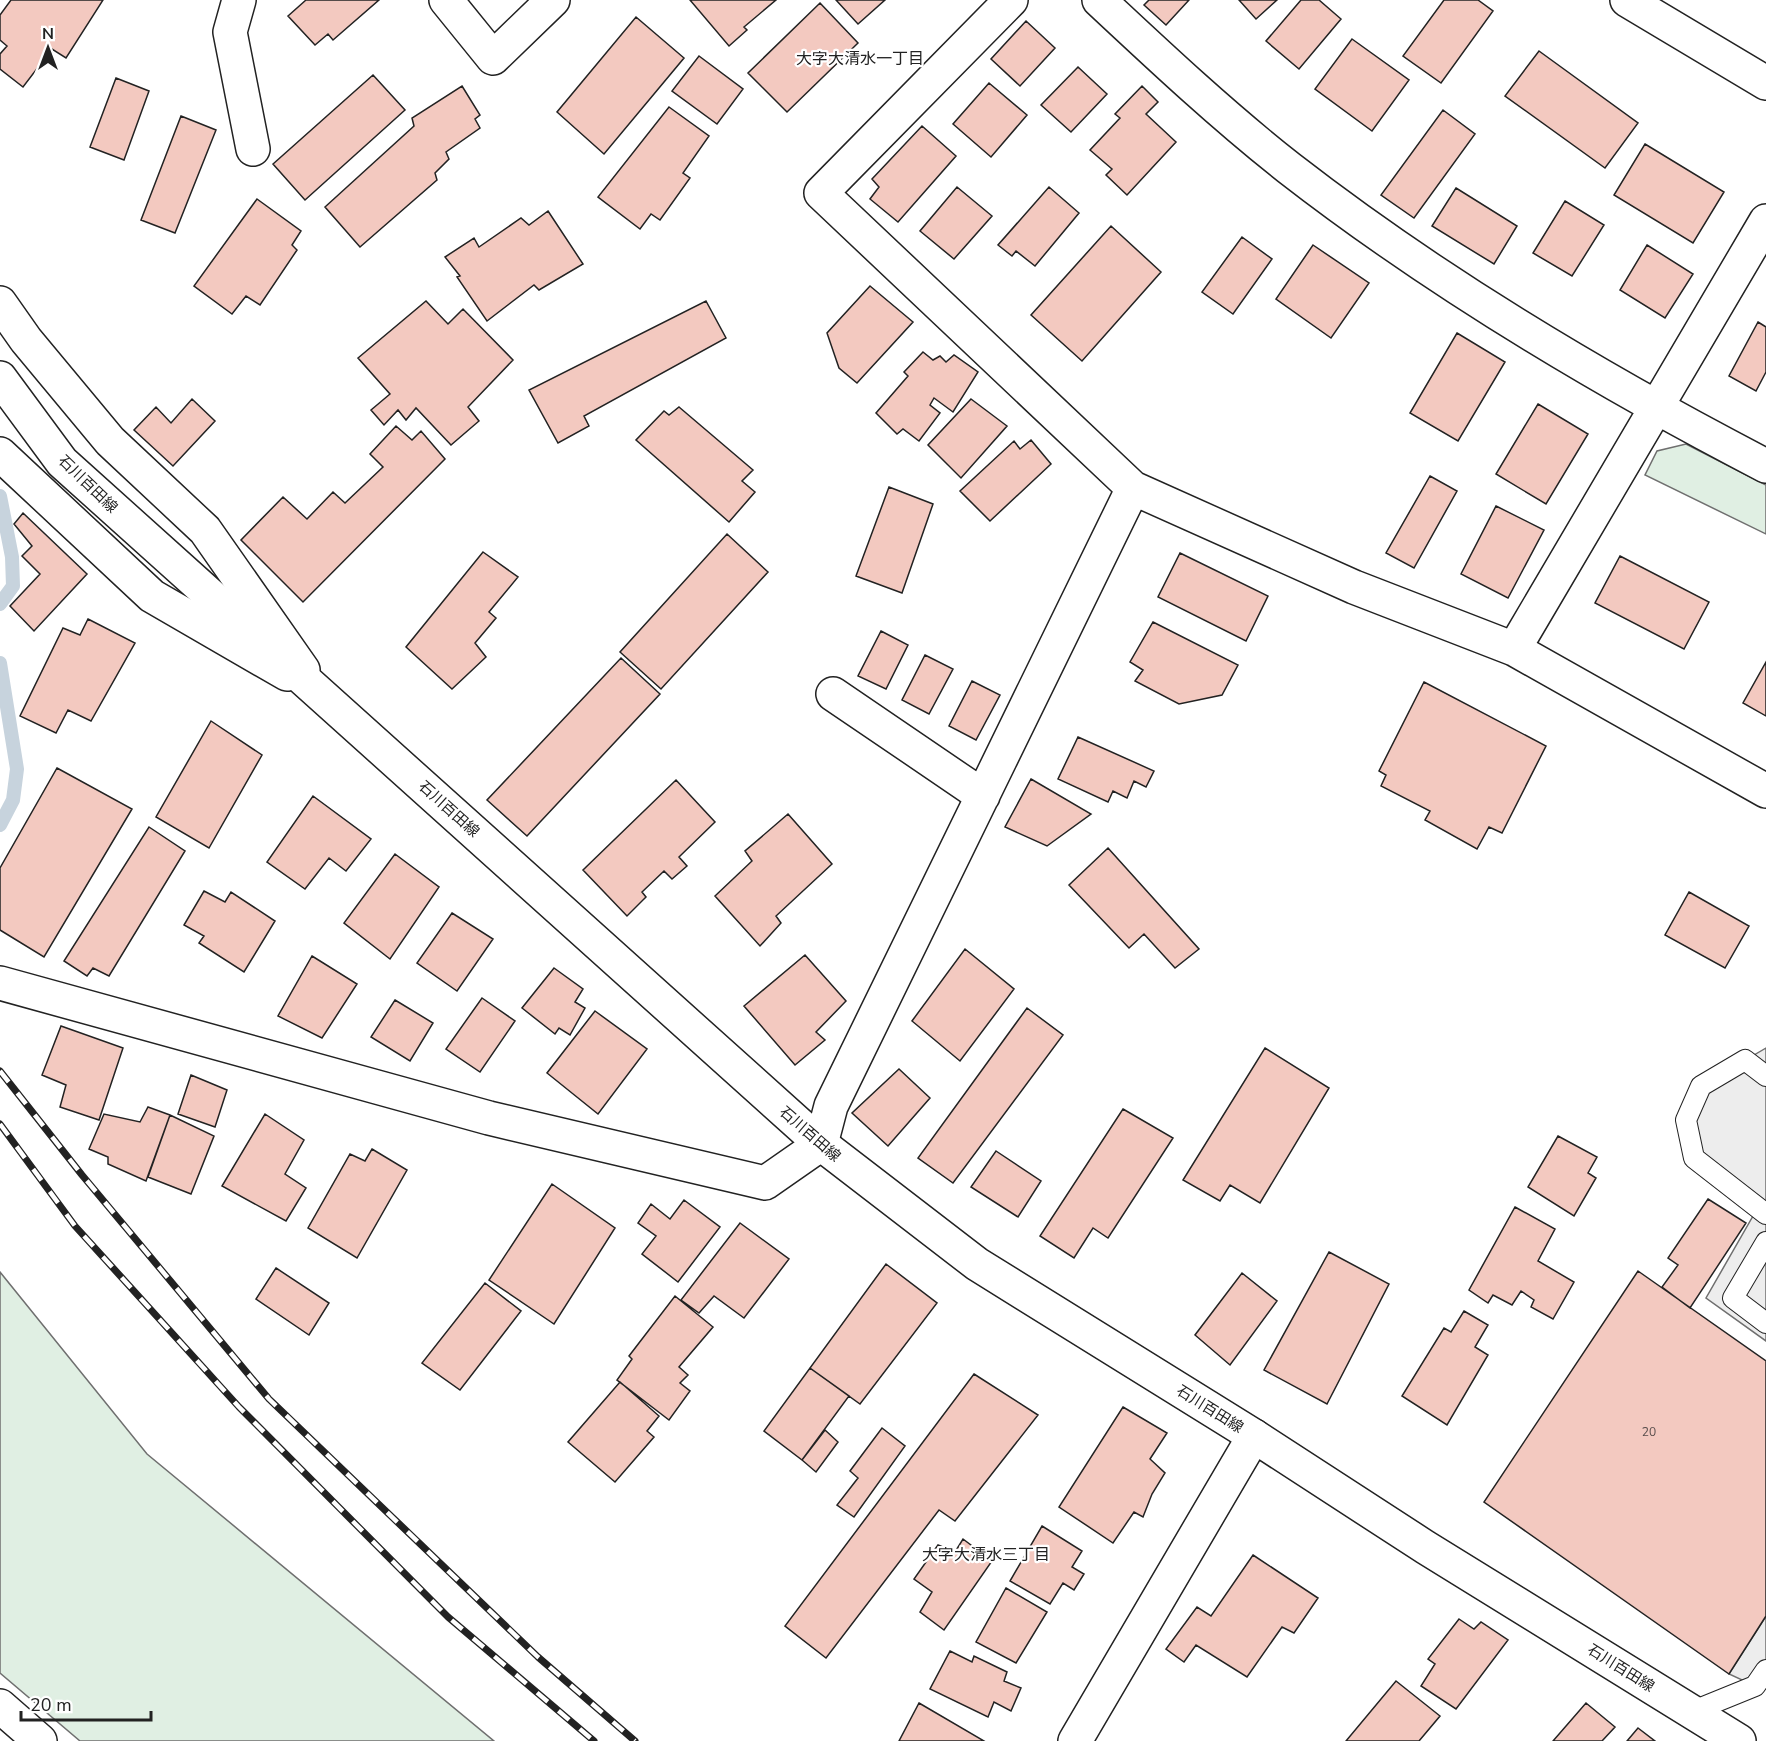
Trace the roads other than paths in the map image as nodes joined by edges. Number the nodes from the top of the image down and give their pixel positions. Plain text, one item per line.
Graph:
1 (239, 0) edge
2 (446, 0) edge
3 (553, 0) edge
4 (1011, 0) edge
5 (1099, 0) edge
6 (1627, 0) edge
7 (1766, 83) edge
8 (253, 149) dead end
9 (1766, 221) edge
10 (0, 303) edge
11 (0, 378) edge
12 (1656, 409) junction
13 (0, 454) edge
14 (1766, 466) edge
15 (1133, 488) junction
16 (1514, 649) junction
17 (318, 691) junction
18 (833, 694) dead end
19 (1766, 790) edge
20 (982, 796) junction
21 (0, 983) edge
22 (1766, 1076) edge
23 (821, 1144) junction
24 (1766, 1214) edge
25 (1766, 1242) edge
26 (1766, 1323) edge
27 (1254, 1436) junction
28 (1766, 1670) edge
29 (0, 1706) edge
30 (1691, 1712) junction
31 (40, 1741) edge
32 (1076, 1741) edge
33 (1738, 1741) edge

1 - 8 street
2 - 3 street
4 - 15 street
5 - 12 street
6 - 7 street
9 - 12 street
10 - 17 street
11 - 17 street, 石川百田線
12 - 14 street
12 - 16 street
13 - 17 street
15 - 16 street
15 - 20 street
16 - 19 street
17 - 23 street, 石川百田線
18 - 20 street
20 - 23 street
21 - 23 street
22 - 24 lane
23 - 27 street, 石川百田線
25 - 26 lane
27 - 30 street, 石川百田線
27 - 32 street
28 - 30 lane
29 - 31 street
30 - 33 street, 石川百田線

